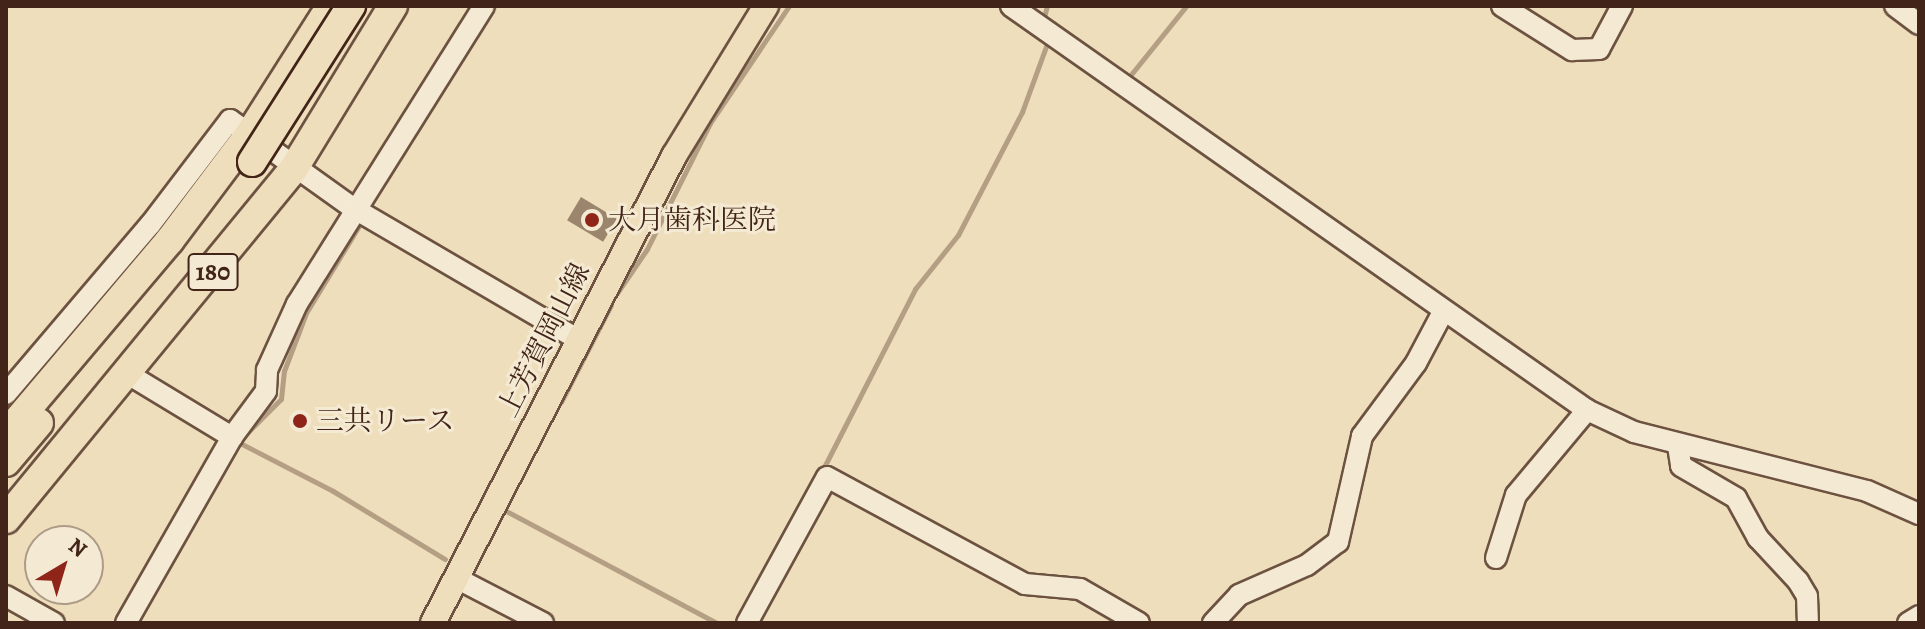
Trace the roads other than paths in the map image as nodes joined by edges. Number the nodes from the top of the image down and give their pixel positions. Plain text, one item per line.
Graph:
1 (331, 6) edge
2 (351, 6) edge
3 (393, 6) edge
4 (484, 6) edge
5 (766, 6) edge
6 (1502, 6) edge
7 (1622, 6) edge
8 (1895, 6) edge
9 (1024, 9) edge
10 (1919, 24) edge
11 (251, 132) junction
12 (294, 168) junction
13 (353, 208) junction
14 (1443, 312) junction
15 (577, 339) junction
16 (128, 374) junction
17 (6, 394) edge
18 (1587, 410) junction
19 (6, 434) edge
20 (232, 437) junction
21 (1678, 446) junction
22 (6, 462) edge
23 (1919, 514) edge
24 (6, 519) edge
25 (1496, 558) dead end
26 (456, 578) junction
27 (6, 596) edge
28 (1919, 616) edge
29 (54, 623) edge
30 (126, 623) edge
31 (433, 623) edge
32 (543, 623) edge
33 (747, 623) edge
34 (1139, 623) edge
35 (1213, 623) edge
36 (1808, 623) edge
37 (1908, 623) edge

1 - 11 highway, 180
2 - 22 highway, 180, bridge
3 - 12 highway, 180
4 - 13 street
5 - 15 main road, 上芳賀岡山線
6 - 7 street
8 - 10 street
9 - 14 street
11 - 12 street
11 - 17 street
11 - 19 highway, 180
12 - 13 street
12 - 16 highway, 180
13 - 15 street
13 - 20 street
14 - 18 street
14 - 35 street
15 - 26 main road, 上芳賀岡山線
16 - 20 street
16 - 24 highway, 180
18 - 21 street
18 - 25 street
20 - 30 street
21 - 23 street
21 - 36 street
26 - 31 main road, 上芳賀岡山線
26 - 32 street
27 - 29 street
28 - 37 street
33 - 34 street

